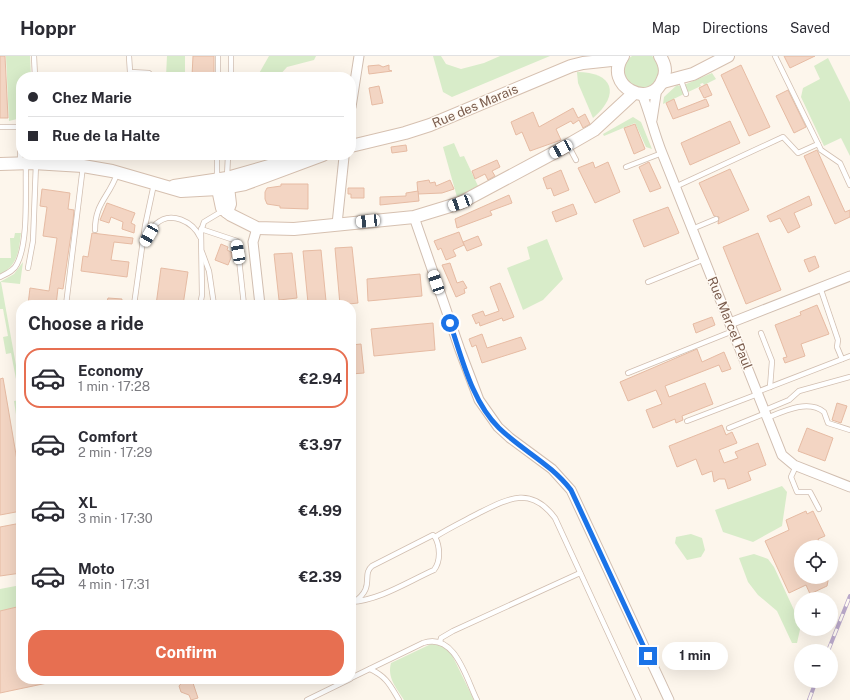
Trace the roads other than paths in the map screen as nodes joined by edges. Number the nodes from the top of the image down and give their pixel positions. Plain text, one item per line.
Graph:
1 (34, 56) edge
2 (130, 56) edge
3 (218, 56) edge
4 (231, 56) edge
5 (359, 56) edge
6 (728, 56) edge
7 (775, 56) edge
8 (622, 58) edge
9 (663, 61) edge
10 (597, 62) junction
11 (35, 72) edge
12 (130, 72) edge
13 (218, 72) edge
14 (231, 72) edge
15 (693, 74) junction
16 (356, 75) edge
17 (680, 78) junction
18 (620, 79) junction
19 (660, 85) junction
20 (638, 94) junction
21 (686, 94) dead end
22 (610, 115) junction
23 (652, 120) junction
24 (16, 126) edge
25 (0, 127) edge
26 (818, 144) junction
27 (356, 145) edge
28 (568, 145) junction
29 (662, 153) junction
30 (26, 160) edge
31 (218, 160) edge
32 (227, 160) edge
33 (294, 160) edge
34 (307, 160) edge
35 (344, 160) edge
36 (576, 160) dead end
37 (27, 163) junction
38 (0, 164) edge
39 (83, 166) junction
40 (626, 167) dead end
41 (118, 173) junction
42 (244, 179) junction
43 (223, 183) junction
44 (154, 184) junction
45 (850, 185) edge
46 (675, 187) junction
47 (227, 212) junction
48 (414, 217) junction
49 (716, 219) dead end
50 (337, 224) junction
51 (258, 228) junction
52 (202, 229) junction
53 (692, 229) junction
54 (95, 230) dead end
55 (201, 239) junction
56 (143, 244) junction
57 (201, 249) junction
58 (704, 259) junction
59 (28, 268) dead end
60 (850, 276) edge
61 (0, 277) edge
62 (648, 282) dead end
63 (820, 287) junction
64 (67, 300) edge
65 (135, 300) edge
66 (201, 300) edge
67 (213, 300) edge
68 (243, 300) edge
69 (259, 300) edge
70 (732, 327) junction
71 (761, 333) dead end
72 (850, 356) edge
73 (842, 359) junction
74 (628, 373) dead end
75 (850, 377) edge
76 (770, 387) junction
77 (758, 393) junction
78 (766, 414) junction
79 (686, 421) dead end
80 (729, 428) dead end
81 (850, 430) edge
82 (796, 466) junction
83 (850, 487) edge
84 (819, 509) dead end
85 (435, 537) junction
86 (580, 573) junction
87 (356, 600) edge
88 (356, 601) edge
89 (440, 642) junction
90 (370, 669) junction
91 (356, 676) edge
92 (340, 684) edge
93 (307, 700) edge
94 (399, 700) edge
95 (477, 700) edge
96 (639, 700) edge
97 (669, 700) edge

1 - 11 lane
2 - 12 lane
3 - 13 lane
4 - 14 lane
5 - 16 street
6 - 15 street
7 - 26 lane
8 - 10 street, Rue des Marais
8 - 18 street
9 - 15 street
9 - 19 street
10 - 18 street
10 - 27 street, Rue des Marais
15 - 17 street
17 - 19 street
17 - 21 lane
18 - 20 street
18 - 22 street
19 - 20 street
19 - 23 street, Rue Marcel Paul
20 - 22 street
20 - 23 street, Rue Marcel Paul
22 - 28 street
23 - 29 street, Rue Marcel Paul
24 - 25 lane
26 - 45 lane
26 - 46 lane
28 - 36 lane
28 - 48 street
29 - 40 lane
29 - 46 street, Rue Marcel Paul
30 - 37 lane
31 - 43 lane
32 - 43 lane
33 - 42 street
34 - 42 street
35 - 50 street
37 - 38 street
37 - 39 street
37 - 59 lane
37 - 61 lane
39 - 41 street
39 - 64 lane
41 - 44 street
41 - 54 lane
42 - 43 street
43 - 44 street
43 - 47 street
44 - 56 lane
46 - 53 street, Rue Marcel Paul
47 - 51 street
47 - 52 lane
48 - 50 street
48 - 97 street
49 - 53 lane
50 - 51 street
51 - 69 street
52 - 55 lane
52 - 68 lane
53 - 58 street, Rue Marcel Paul
55 - 56 lane
55 - 57 lane
56 - 65 lane
57 - 66 lane
57 - 67 lane
58 - 62 lane
58 - 70 street, Rue Marcel Paul
60 - 63 street
63 - 70 street
63 - 73 lane
70 - 74 lane
70 - 77 street, Rue Marcel Paul
71 - 76 lane
72 - 73 lane
73 - 76 lane
75 - 78 lane
76 - 77 lane
77 - 78 street, Rue Marcel Paul
77 - 79 lane
78 - 80 lane
78 - 81 lane
78 - 82 street, Rue Marcel Paul
82 - 83 street, Rue Marcel Paul
82 - 84 lane
85 - 86 lane
85 - 87 lane
85 - 88 lane
86 - 89 lane
86 - 96 lane
89 - 90 lane
89 - 95 lane
90 - 91 lane
90 - 94 lane
92 - 93 lane

